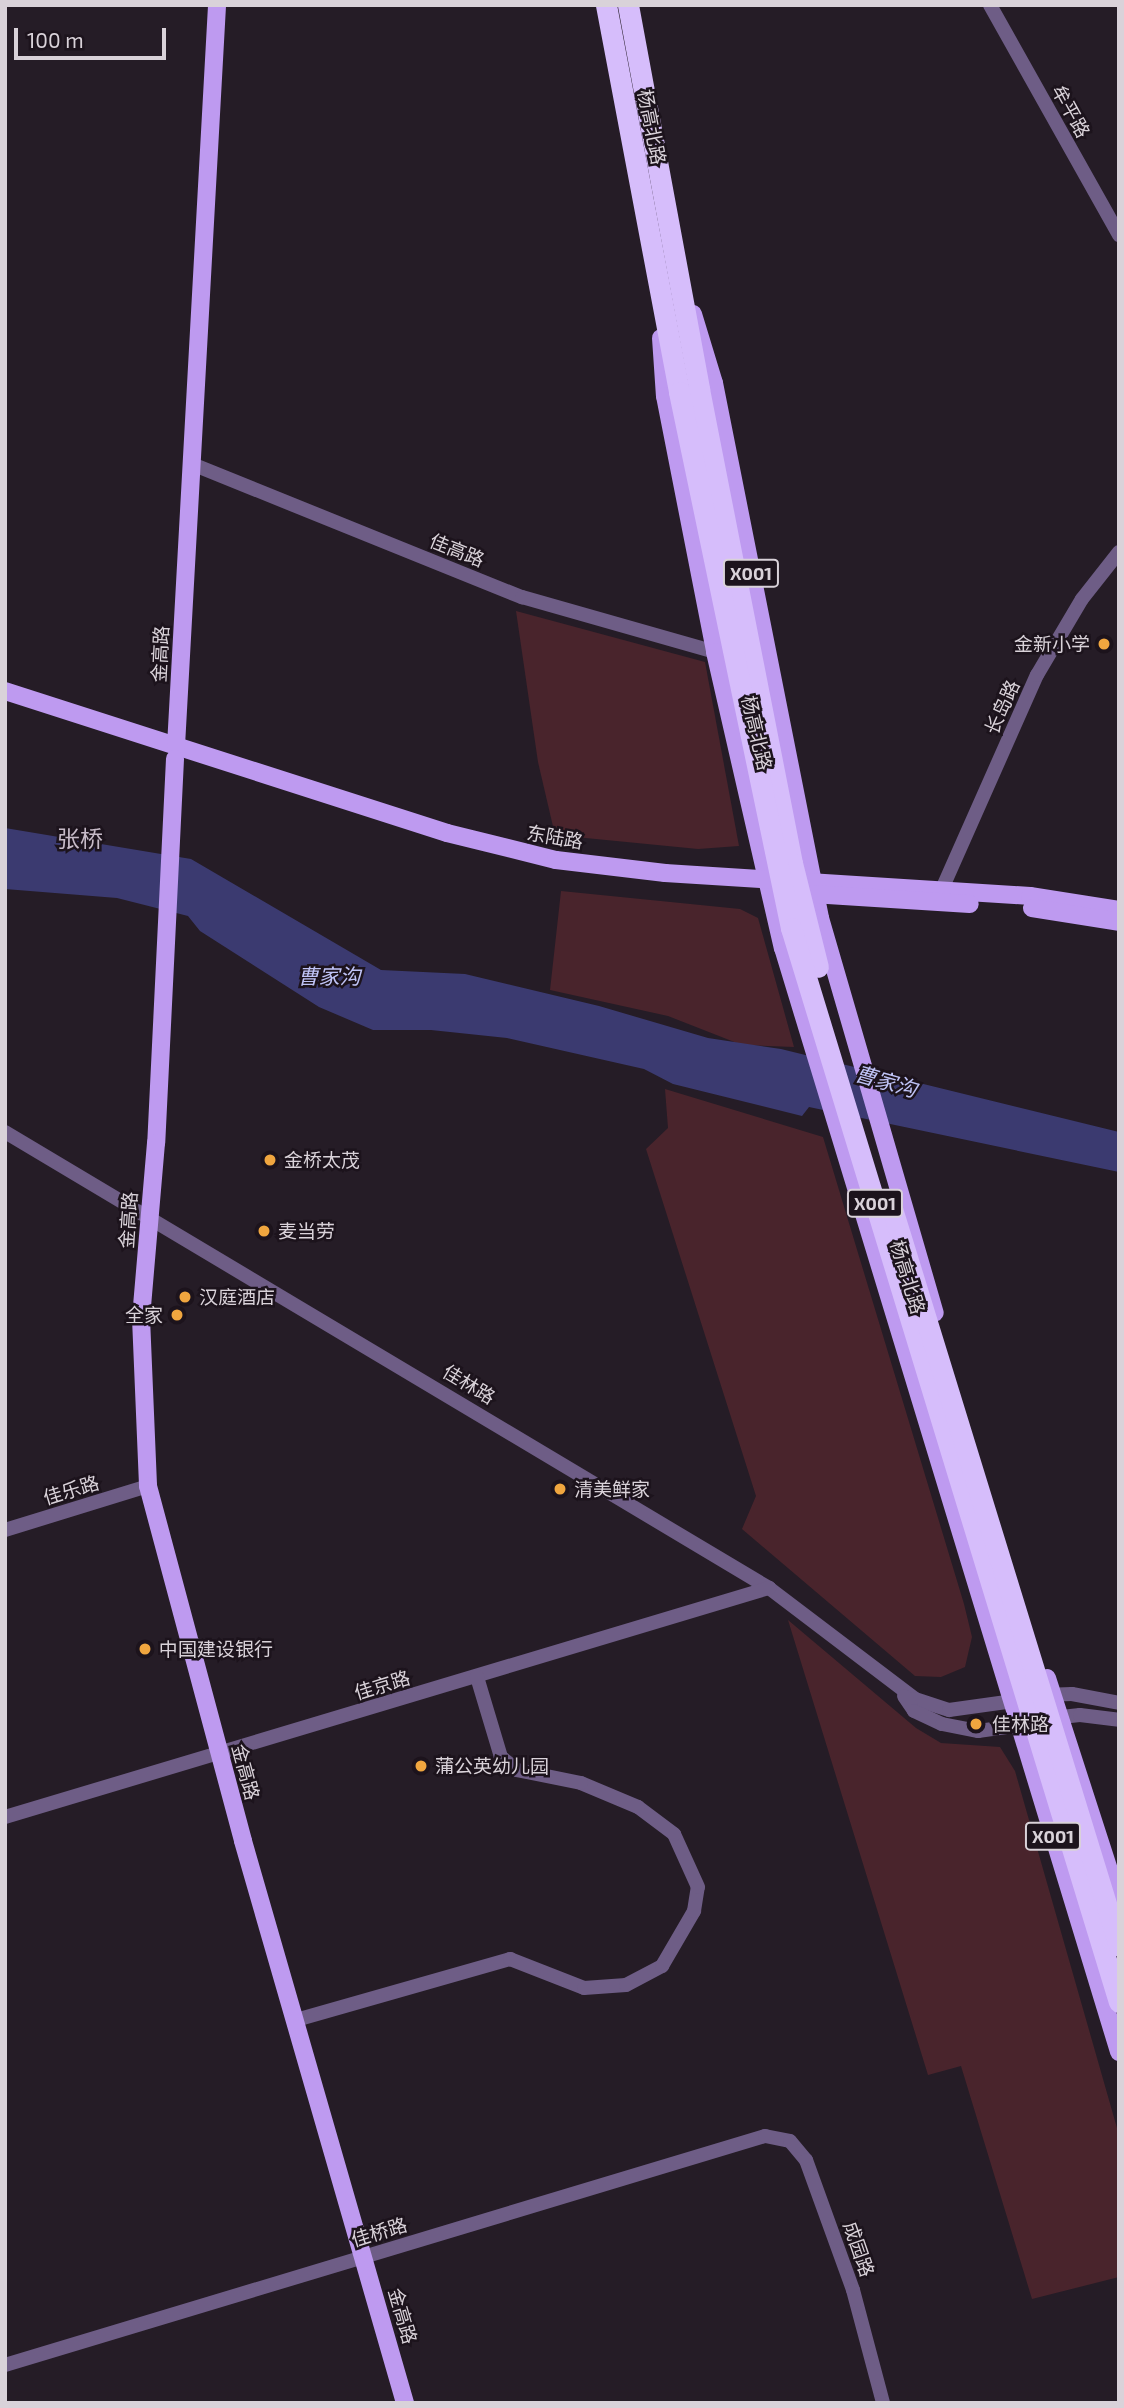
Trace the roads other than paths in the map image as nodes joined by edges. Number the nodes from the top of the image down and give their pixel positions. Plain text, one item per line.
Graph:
1 (217, 5) edge
2 (606, 5) edge
3 (628, 5) edge
4 (990, 5) edge
5 (1119, 235) edge
6 (664, 256) junction
7 (689, 391) junction
8 (192, 464) junction
9 (1119, 552) edge
10 (715, 652) junction
11 (5, 691) edge
12 (5, 704) edge
13 (176, 752) junction
14 (767, 886) junction
15 (813, 888) junction
16 (942, 890) junction
17 (1119, 910) edge
18 (1119, 922) edge
19 (5, 1132) edge
20 (149, 1215) junction
21 (148, 1486) junction
22 (5, 1530) edge
23 (765, 1585) junction
24 (477, 1676) junction
25 (899, 1689) junction
26 (1052, 1693) junction
27 (1012, 1703) junction
28 (1119, 1703) edge
29 (1059, 1716) junction
30 (1119, 1720) edge
31 (1021, 1726) junction
32 (219, 1751) junction
33 (5, 1817) edge
34 (1119, 1901) edge
35 (1119, 1946) edge
36 (1119, 2002) edge
37 (296, 2020) junction
38 (1119, 2052) edge
39 (765, 2136) joint
40 (364, 2257) junction
41 (5, 2365) edge
42 (405, 2403) edge
43 (883, 2403) edge

1 - 8 main road, 金高路
2 - 6 highway, 杨高北路 / X001
3 - 6 highway, 杨高北路 / X001
4 - 5 street, 牟平路
6 - 7 highway, 杨高北路 / X001
6 - 10 main road, 杨高北路 / X001
6 - 15 main road, 杨高北路 / X001
7 - 35 highway, 杨高北路 / X001, bridge
7 - 36 highway, 杨高北路 / X001, bridge
8 - 10 street, 佳高路
8 - 13 main road, 金高路
9 - 16 street, 长岛路
10 - 14 main road, 杨高北路 / X001
11 - 13 main road, 东陆路
12 - 13 main road, 东陆路
13 - 14 main road, 东陆路
13 - 20 main road, 金高路
14 - 15 main road, 东陆路
14 - 27 main road, 杨高北路 / X001
15 - 16 main road, 东陆路
15 - 18 main road, 东陆路
15 - 26 main road, 杨高北路 / X001
16 - 17 main road, 东陆路
19 - 20 street, 佳林路
20 - 21 main road, 金高路
20 - 23 street, 佳林路
21 - 22 street, 佳乐路
21 - 32 main road, 金高路
23 - 24 street, 佳京路
23 - 25 street, 佳林路
23 - 32 street, 佳京路
24 - 32 street, 佳京路
24 - 37 street
25 - 27 street, 佳林路
25 - 31 street, 佳林路
26 - 27 street, 佳林路
26 - 28 street
26 - 29 main road, 杨高北路 / X001
27 - 31 main road, 杨高北路 / X001
29 - 30 street, 佳林路
29 - 31 street, 佳林路
29 - 34 main road, 杨高北路 / X001
31 - 38 main road, 杨高北路 / X001
32 - 33 street, 佳京路
32 - 37 main road, 金高路
37 - 40 main road, 金高路
39 - 40 street, 佳桥路
39 - 43 street, 成园路
40 - 41 street, 佳桥路
40 - 42 main road, 金高路

